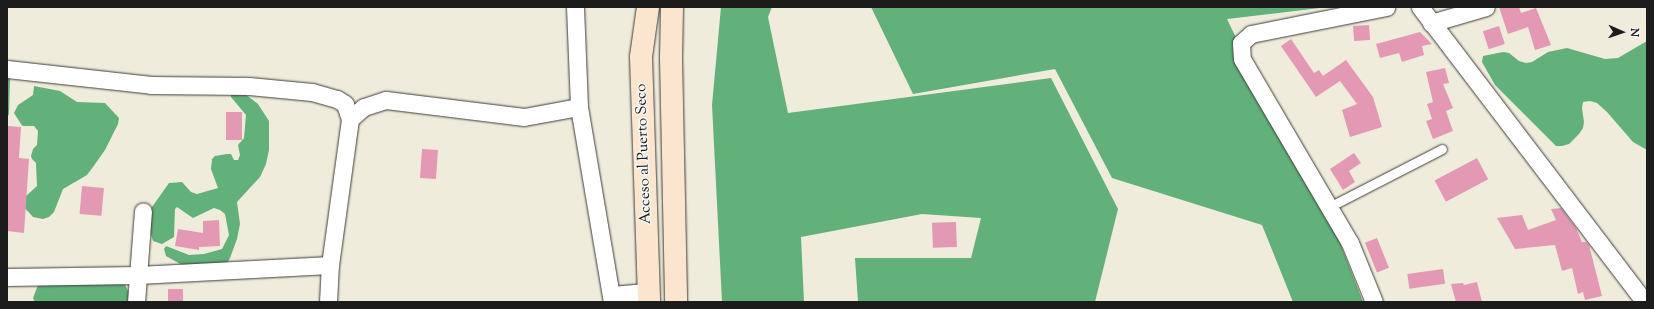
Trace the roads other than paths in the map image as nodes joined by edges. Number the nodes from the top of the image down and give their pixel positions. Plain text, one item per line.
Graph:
1 (575, 7) edge
2 (648, 7) edge
3 (672, 7) edge
4 (1386, 7) edge
5 (1420, 7) edge
6 (1486, 7) edge
7 (1431, 23) junction
8 (7, 69) edge
9 (579, 107) junction
10 (350, 119) junction
11 (1442, 149) dead end
12 (1329, 207) junction
13 (143, 211) dead end
14 (330, 265) junction
15 (138, 275) junction
16 (7, 277) edge
17 (649, 297) edge
18 (612, 298) edge
19 (136, 302) edge
20 (328, 302) edge
21 (676, 302) edge
22 (1374, 302) edge
23 (1644, 302) edge

1 - 9 street
2 - 17 main road, Acceso al Puerto Seco
3 - 21 main road, Acceso al Puerto Seco
4 - 12 street
5 - 7 street
6 - 7 street
7 - 23 street
8 - 10 street
9 - 10 street
9 - 18 street
10 - 14 street
11 - 12 lane
12 - 22 street
13 - 15 street
14 - 15 street
14 - 20 street
15 - 16 street
15 - 19 street
17 - 18 street

